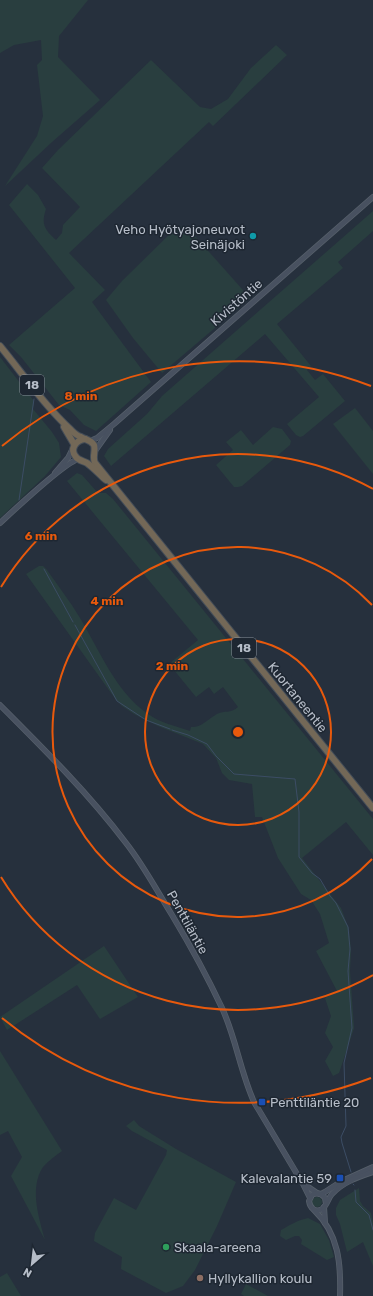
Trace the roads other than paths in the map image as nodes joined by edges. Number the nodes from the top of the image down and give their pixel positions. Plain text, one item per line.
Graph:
1 (373, 197) edge
2 (0, 346) edge
3 (54, 412) junction
4 (114, 424) junction
5 (88, 440) junction
6 (74, 446) junction
7 (94, 452) junction
8 (80, 460) junction
9 (51, 478) junction
10 (115, 488) junction
11 (0, 523) edge
12 (0, 705) edge
13 (373, 808) edge
14 (373, 1167) edge
15 (373, 1172) edge
16 (303, 1184) junction
17 (319, 1193) junction
18 (310, 1198) junction
19 (325, 1206) junction
20 (314, 1210) junction
21 (325, 1223) junction
22 (340, 1296) edge

1 - 4 street, Kivistöntie
2 - 3 highway, 18
3 - 5 highway, 18
3 - 6 highway, 18
4 - 5 street, Kivistöntie
4 - 7 street, Kivistöntie
5 - 6 highway
5 - 7 highway, 18
6 - 8 highway, 18
6 - 9 street
7 - 8 highway
7 - 10 highway, Kuortaneentie / 18
8 - 9 street
8 - 10 highway, Kuortaneentie / 18
9 - 11 street
10 - 13 highway, Kuortaneentie / 18
12 - 16 street, Penttiläntie
14 - 17 street
15 - 19 street
16 - 17 street, Penttiläntie
16 - 18 street, Penttiläntie
17 - 18 street
17 - 19 street
18 - 20 street
19 - 20 street
19 - 21 street
20 - 21 street
21 - 22 street

